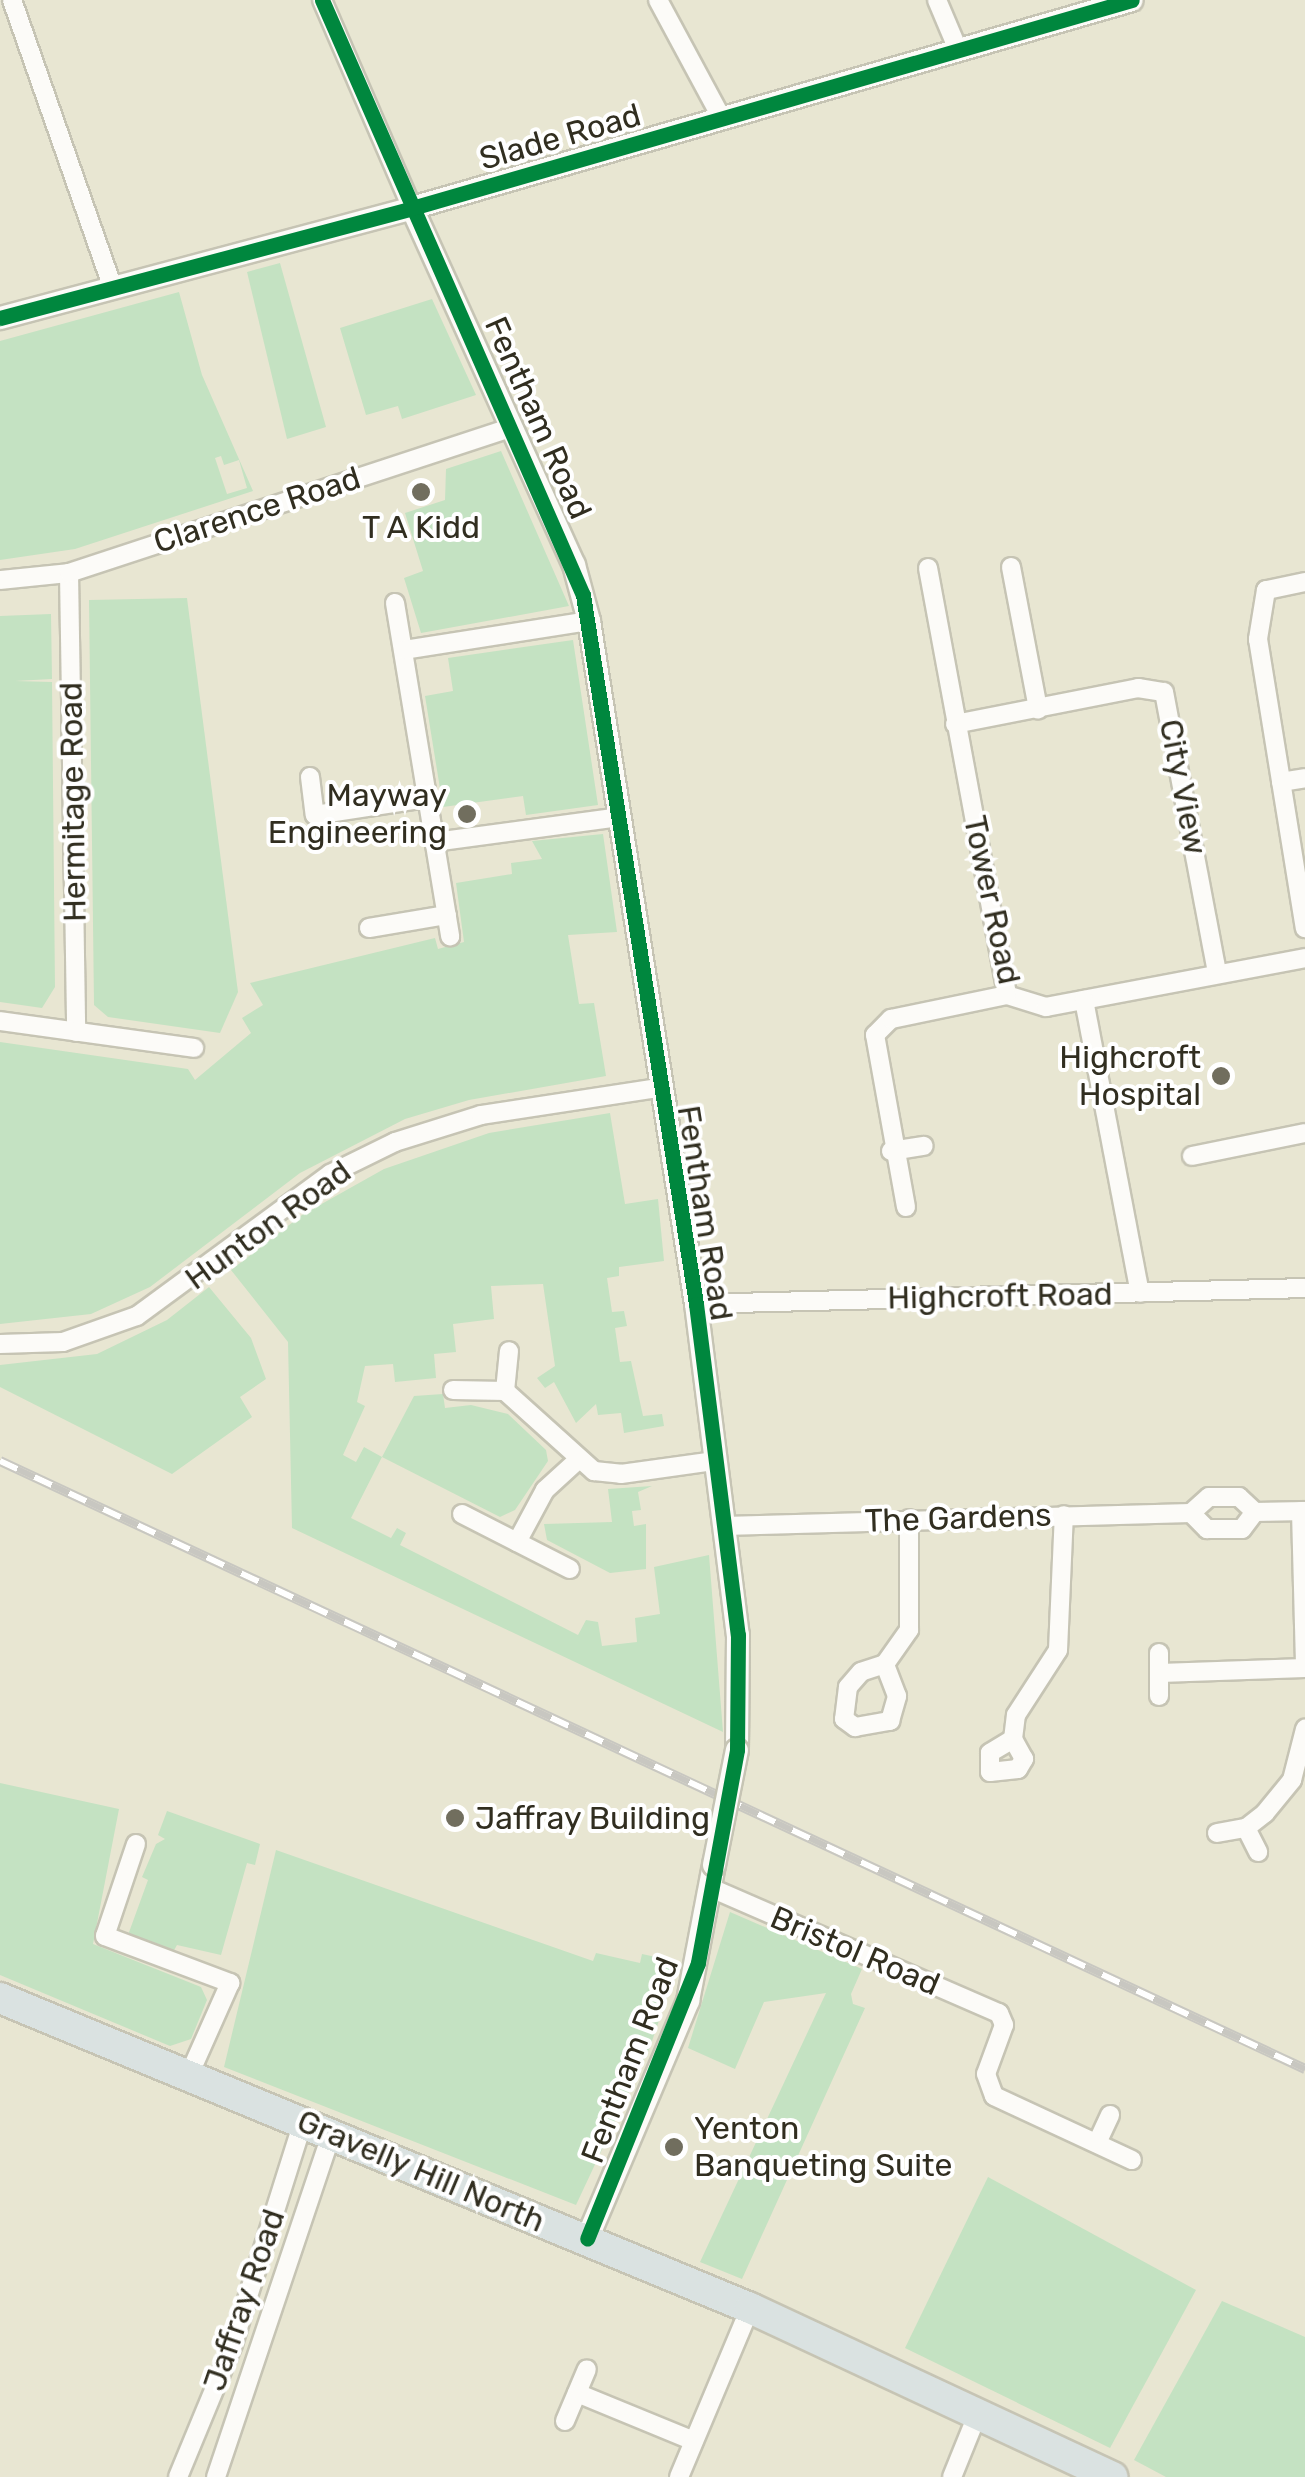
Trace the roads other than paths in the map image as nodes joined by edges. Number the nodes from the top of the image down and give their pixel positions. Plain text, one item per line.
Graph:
1 (12, 0) edge
2 (322, 0) edge
3 (658, 0) edge
4 (937, 0) edge
5 (1132, 0) edge
6 (958, 52) junction
7 (722, 119) junction
8 (412, 208) junction
9 (112, 286) junction
10 (0, 318) edge
11 (512, 426) junction
12 (1012, 567) dead end
13 (928, 568) dead end
14 (69, 572) junction
15 (0, 580) edge
16 (1305, 582) edge
17 (395, 603) dead end
18 (589, 621) junction
19 (404, 650) junction
20 (1038, 709) junction
21 (956, 724) junction
22 (310, 776) dead end
23 (1305, 778) edge
24 (1281, 782) junction
25 (428, 798) junction
26 (621, 817) junction
27 (435, 842) junction
28 (447, 915) junction
29 (368, 928) dead end
30 (1305, 928) edge
31 (450, 937) dead end
32 (1305, 958) edge
33 (1218, 973) junction
34 (1006, 995) junction
35 (1084, 1000) junction
36 (0, 1022) edge
37 (76, 1032) junction
38 (194, 1048) dead end
39 (658, 1088) junction
40 (1305, 1133) edge
41 (924, 1146) dead end
42 (891, 1151) junction
43 (1192, 1156) dead end
44 (906, 1208) dead end
45 (1305, 1288) edge
46 (1140, 1293) junction
47 (696, 1304) junction
48 (0, 1344) edge
49 (509, 1351) dead end
50 (453, 1390) dead end
51 (505, 1391) junction
52 (578, 1460) junction
53 (715, 1461) junction
54 (1303, 1511) edge
55 (1255, 1512) junction
56 (1191, 1513) junction
57 (462, 1514) dead end
58 (1064, 1514) junction
59 (909, 1519) junction
60 (724, 1526) junction
61 (517, 1542) junction
62 (570, 1569) dead end
63 (1160, 1653) dead end
64 (884, 1664) dead end
65 (1305, 1665) edge
66 (1160, 1672) junction
67 (1159, 1696) dead end
68 (1305, 1730) edge
69 (1013, 1738) dead end
70 (1246, 1828) junction
71 (1217, 1832) dead end
72 (136, 1844) dead end
73 (1258, 1852) dead end
74 (712, 1877) junction
75 (0, 1998) edge
76 (189, 2075) junction
77 (1110, 2116) dead end
78 (318, 2127) junction
79 (1097, 2143) junction
80 (1132, 2160) dead end
81 (588, 2240) junction
82 (750, 2308) junction
83 (587, 2369) dead end
84 (576, 2393) junction
85 (978, 2413) junction
86 (565, 2420) dead end
87 (694, 2441) junction
88 (178, 2477) edge
89 (216, 2477) edge
90 (679, 2477) edge
91 (952, 2477) edge
92 (1112, 2477) edge

1 - 9 street
2 - 8 street
3 - 7 street
4 - 6 street
5 - 6 street, Slade Road
6 - 7 street, Slade Road
7 - 8 street, Slade Road
8 - 9 street, Slade Road
8 - 11 street, Fentham Road
9 - 10 street, Slade Road
11 - 14 street, Clarence Road
11 - 18 street, Fentham Road
12 - 20 street
13 - 21 street, Tower Road
14 - 15 street, Clarence Road
14 - 37 street, Hermitage Road
16 - 24 street
17 - 19 street
18 - 19 street
18 - 26 street, Fentham Road
19 - 25 street
20 - 21 street, City View
20 - 33 street, City View
21 - 34 street, Tower Road
22 - 25 street
23 - 24 street
24 - 30 street
25 - 27 street
26 - 27 street
26 - 39 street, Fentham Road
27 - 28 street
28 - 29 street
28 - 31 street
32 - 33 street, Tower Road
33 - 35 street, Tower Road
34 - 35 street, Tower Road
34 - 42 street
35 - 46 street
36 - 37 street
37 - 38 street
39 - 47 street, Fentham Road
39 - 48 street, Hunton Road
40 - 43 street
41 - 42 street
42 - 44 street
45 - 46 street, Highcroft Road
46 - 47 street, Highcroft Road
47 - 53 street, Fentham Road
49 - 51 street
50 - 51 street
51 - 52 street
52 - 53 street
52 - 61 street
53 - 60 street, Fentham Road
54 - 55 street, The Gardens
54 - 65 street
55 - 56 street, The Gardens
55 - 56 street, The Gardens
56 - 58 street, The Gardens
57 - 61 street
58 - 59 street, The Gardens
58 - 69 street
59 - 60 street, The Gardens
59 - 64 street
60 - 74 street, Fentham Road, bridge
61 - 62 street
63 - 66 street
65 - 66 street
66 - 67 street
68 - 70 street
70 - 71 street
70 - 73 street
72 - 76 street
74 - 79 street, Bristol Road
74 - 81 street, Fentham Road
75 - 76 main road, Gravelly Hill North
76 - 78 main road, Gravelly Hill North
77 - 79 street
78 - 81 main road, Gravelly Hill North
78 - 88 street, Jaffray Road
78 - 89 street, Jaffray Road
79 - 80 street
81 - 82 main road, Gravelly Hill North
82 - 85 main road, Gravelly Hill North
82 - 87 street
83 - 84 street
84 - 86 street
84 - 87 street
85 - 91 street
85 - 92 main road, Gravelly Hill North
87 - 90 street

